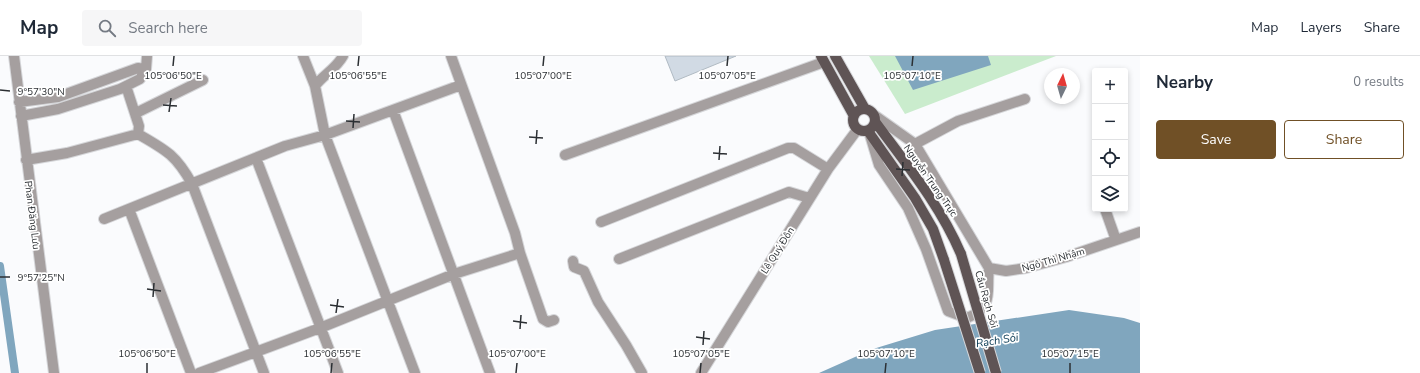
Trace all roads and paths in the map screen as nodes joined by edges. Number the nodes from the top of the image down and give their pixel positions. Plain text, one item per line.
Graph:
1 (14, 56) edge
2 (147, 56) edge
3 (303, 56) edge
4 (343, 56) edge
5 (451, 56) edge
6 (835, 56) edge
7 (822, 59) edge
8 (146, 69) junction
9 (203, 80) dead end
10 (461, 85) junction
11 (126, 86) junction
12 (315, 86) junction
13 (1025, 99) dead end
14 (20, 102) junction
15 (865, 109) junction
16 (393, 110) junction
17 (136, 113) junction
18 (21, 116) junction
19 (854, 116) junction
20 (875, 119) junction
21 (857, 130) junction
22 (868, 131) junction
23 (138, 134) junction
24 (325, 135) junction
25 (914, 144) junction
26 (564, 155) dead end
27 (256, 158) junction
28 (26, 160) junction
29 (828, 169) junction
30 (192, 184) junction
31 (809, 198) junction
32 (129, 209) junction
33 (1106, 212) edge
34 (104, 219) dead end
35 (601, 222) dead end
36 (1140, 232) edge
37 (1116, 240) junction
38 (520, 253) junction
39 (961, 254) joint
40 (619, 259) dead end
41 (574, 261) dead end
42 (989, 268) junction
43 (454, 274) junction
44 (387, 300) junction
45 (554, 320) dead end
46 (320, 328) junction
47 (256, 350) junction
48 (54, 373) edge
49 (191, 373) edge
50 (199, 373) edge
51 (264, 373) edge
52 (338, 373) edge
53 (415, 373) edge
54 (490, 373) edge
55 (642, 373) edge
56 (701, 373) edge
57 (980, 373) edge
58 (996, 373) edge

1 - 14 street, Phan Đăng Lưu
2 - 8 street
3 - 12 street
4 - 12 street
5 - 10 street
6 - 15 main road
7 - 19 main road
7 - 26 street
8 - 11 street
8 - 14 street
9 - 17 street
10 - 16 street
10 - 38 street
11 - 17 street
11 - 18 street
12 - 24 street
13 - 25 street
14 - 18 street, Phan Đăng Lưu
15 - 19 main road
15 - 20 main road
16 - 24 street
16 - 43 street
17 - 23 street
18 - 28 street, Phan Đăng Lưu
19 - 21 main road
20 - 22 main road
20 - 25 street
20 - 39 main road, Nguyễn Trung Trực
21 - 22 main road
21 - 29 street, Lê Quý Đôn
22 - 42 street
22 - 57 main road, bridge
23 - 28 street
23 - 30 street
24 - 27 street
24 - 44 street
25 - 42 street
27 - 30 street
27 - 46 street
28 - 48 street, Phan Đăng Lưu
29 - 31 street, Lê Quý Đôn
29 - 35 street
30 - 32 street
30 - 47 street
31 - 40 street
31 - 56 street, Lê Quý Đôn
32 - 34 street
32 - 49 street
33 - 37 street
36 - 37 street, Ngô Thì Nhậm
37 - 42 street, Ngô Thì Nhậm
38 - 43 street
38 - 45 street
39 - 58 main road, Cầu Rạch Sỏi, bridge
41 - 55 street
43 - 44 street
43 - 54 street
44 - 46 street
44 - 53 street
46 - 47 street
46 - 52 street
47 - 50 street
47 - 51 street

